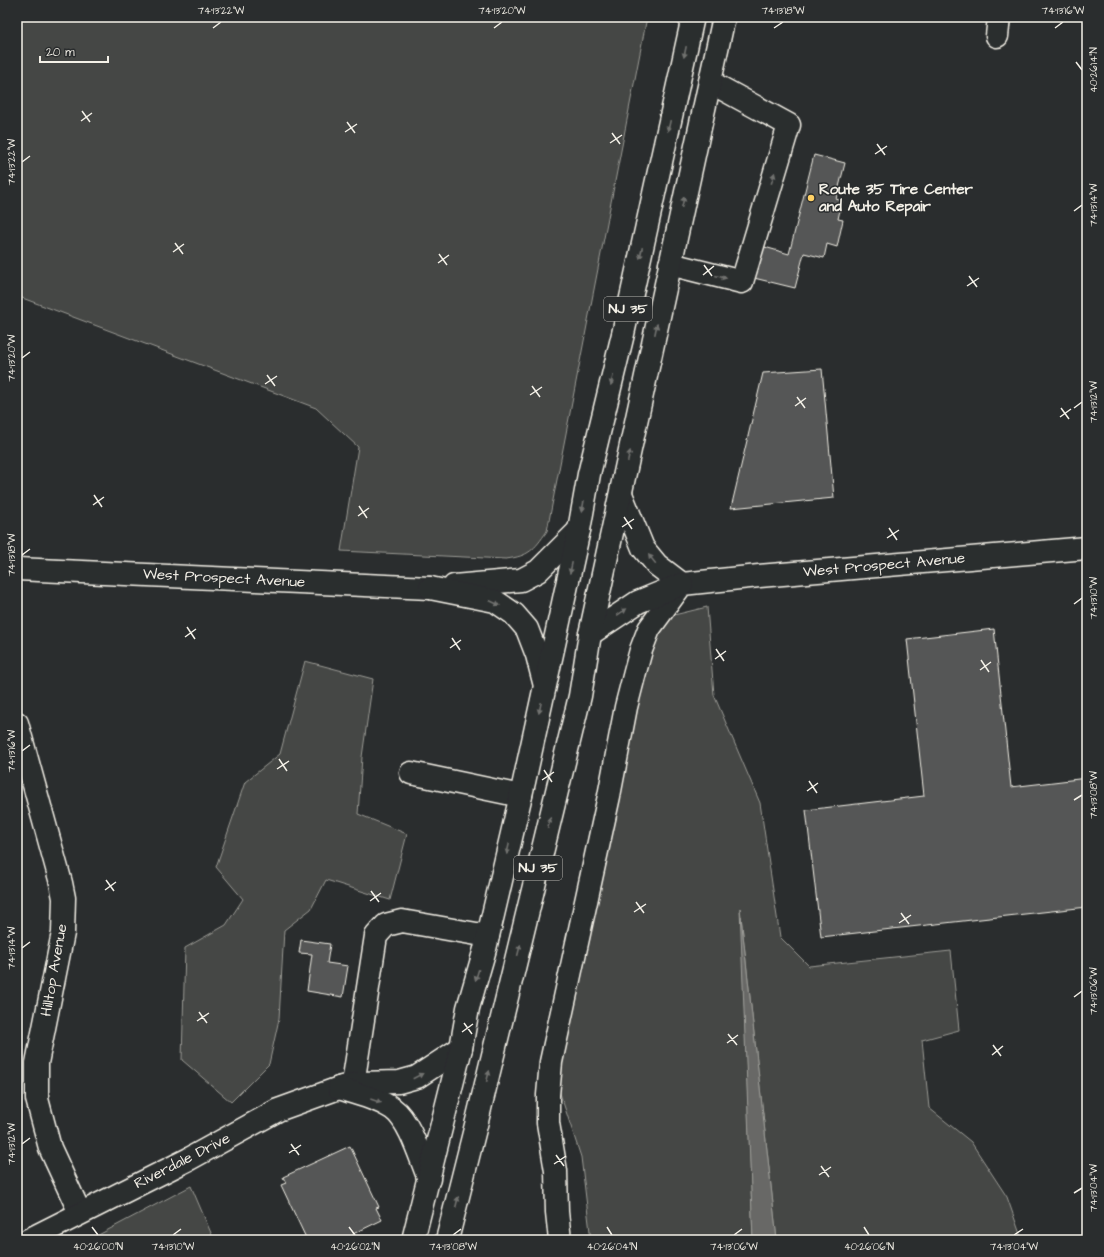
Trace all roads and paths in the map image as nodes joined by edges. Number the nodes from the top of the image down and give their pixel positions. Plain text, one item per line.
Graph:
1 (693, 17) edge
2 (724, 17) edge
3 (710, 82) junction
4 (670, 264) junction
5 (621, 494) junction
6 (579, 530) junction
7 (1087, 548) edge
8 (17, 569) edge
9 (682, 584) junction
10 (430, 588) junction
11 (590, 634) junction
12 (545, 687) junction
13 (17, 723) edge
14 (411, 773) dead end
15 (521, 796) junction
16 (488, 936) junction
17 (461, 1048) junction
18 (346, 1086) junction
19 (429, 1179) junction
20 (80, 1213) junction
21 (28, 1240) edge
22 (413, 1240) edge
23 (447, 1240) edge
24 (560, 1240) edge

1 -> 6 main road, NJ 35
2 - 3 main road, NJ 35
4 -> 3 main road, NJ 35
4 -> 3 main road
5 -> 4 main road, NJ 35
9 -> 5 main road
5 - 11 main road, NJ 35
6 - 10 main road
6 -> 12 main road, NJ 35
7 - 9 main road, West Prospect Avenue
8 - 10 main road, West Prospect Avenue
11 -> 9 main road, West Prospect Avenue
9 - 24 main road
10 -> 12 main road
23 -> 11 main road, NJ 35
12 -> 15 main road, NJ 35
13 - 20 main road, Hilltop Avenue
14 - 15 main road
15 -> 16 main road, NJ 35
16 -> 17 main road, NJ 35
16 - 18 main road
18 -> 17 main road, Riverdale Drive
17 - 19 main road, NJ 35
18 -> 19 main road
18 - 20 main road, Riverdale Drive
19 - 22 main road, NJ 35
20 - 21 main road, Riverdale Drive

